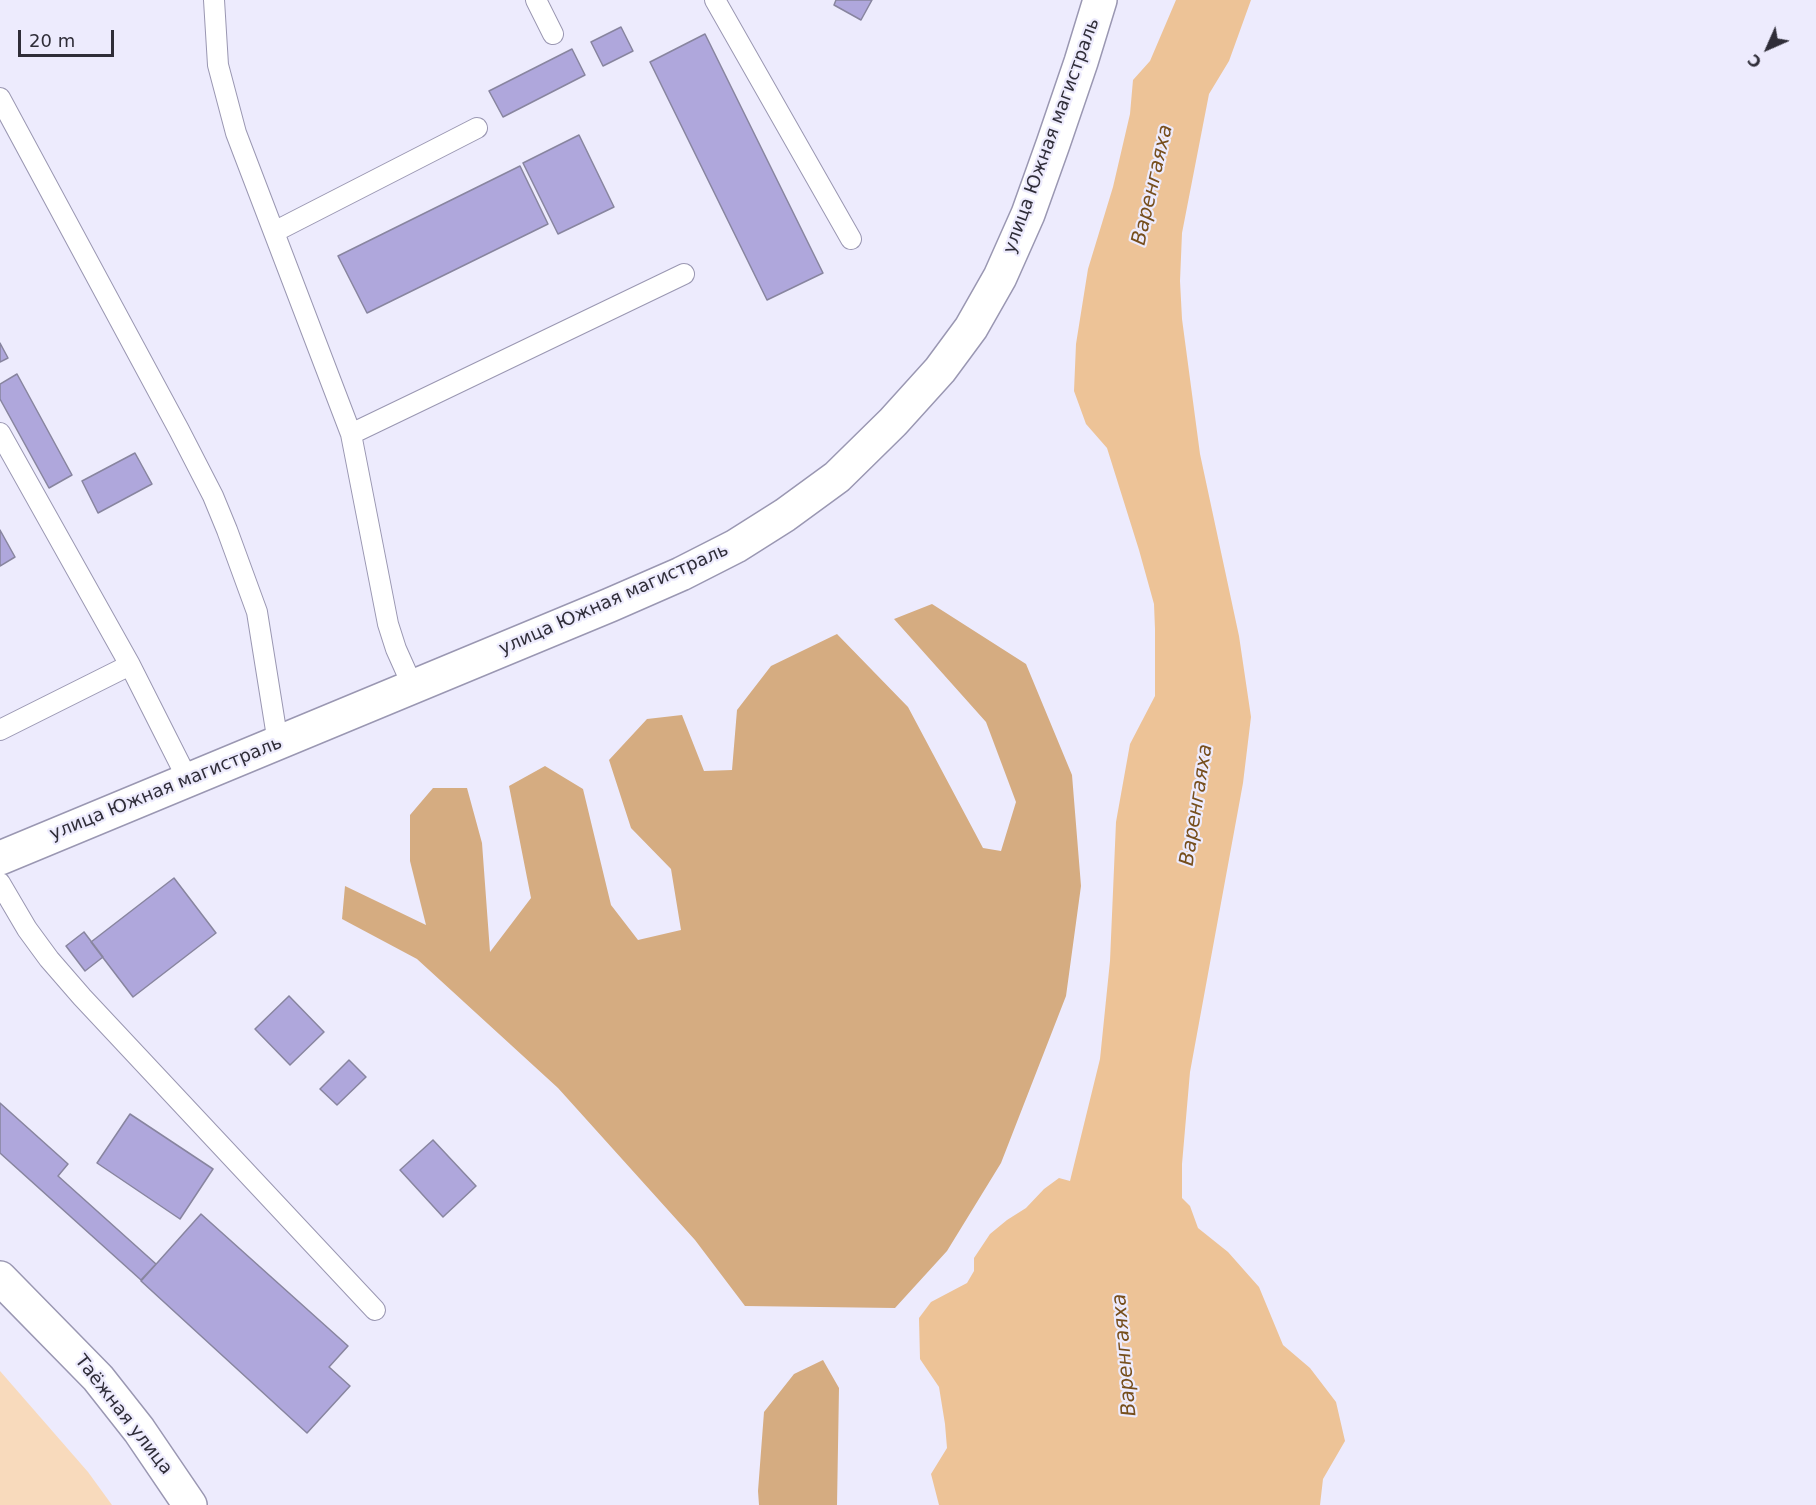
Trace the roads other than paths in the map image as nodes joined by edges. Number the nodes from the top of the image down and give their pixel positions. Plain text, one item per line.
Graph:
1 (214, 0) edge
2 (536, 0) edge
3 (714, 0) edge
4 (1100, 0) edge
5 (553, 34) dead end
6 (0, 98) edge
7 (477, 128) dead end
8 (274, 232) junction
9 (851, 239) dead end
10 (684, 274) dead end
11 (0, 433) edge
12 (351, 434) junction
13 (130, 665) junction
14 (412, 687) junction
15 (0, 730) edge
16 (278, 743) junction
17 (188, 780) junction
18 (0, 858) edge
19 (0, 883) edge
20 (0, 1278) edge
21 (375, 1310) dead end
22 (190, 1505) edge

1 - 8 lane
2 - 5 lane
3 - 9 lane
4 - 14 highway, улица Южная магистраль
6 - 16 lane
7 - 8 lane
8 - 12 lane
10 - 12 lane
11 - 13 lane
12 - 14 lane
13 - 15 lane
13 - 17 lane
14 - 16 highway, улица Южная магистраль
16 - 17 highway, улица Южная магистраль
17 - 18 highway, улица Южная магистраль
19 - 21 lane
20 - 22 highway, Таёжная улица

